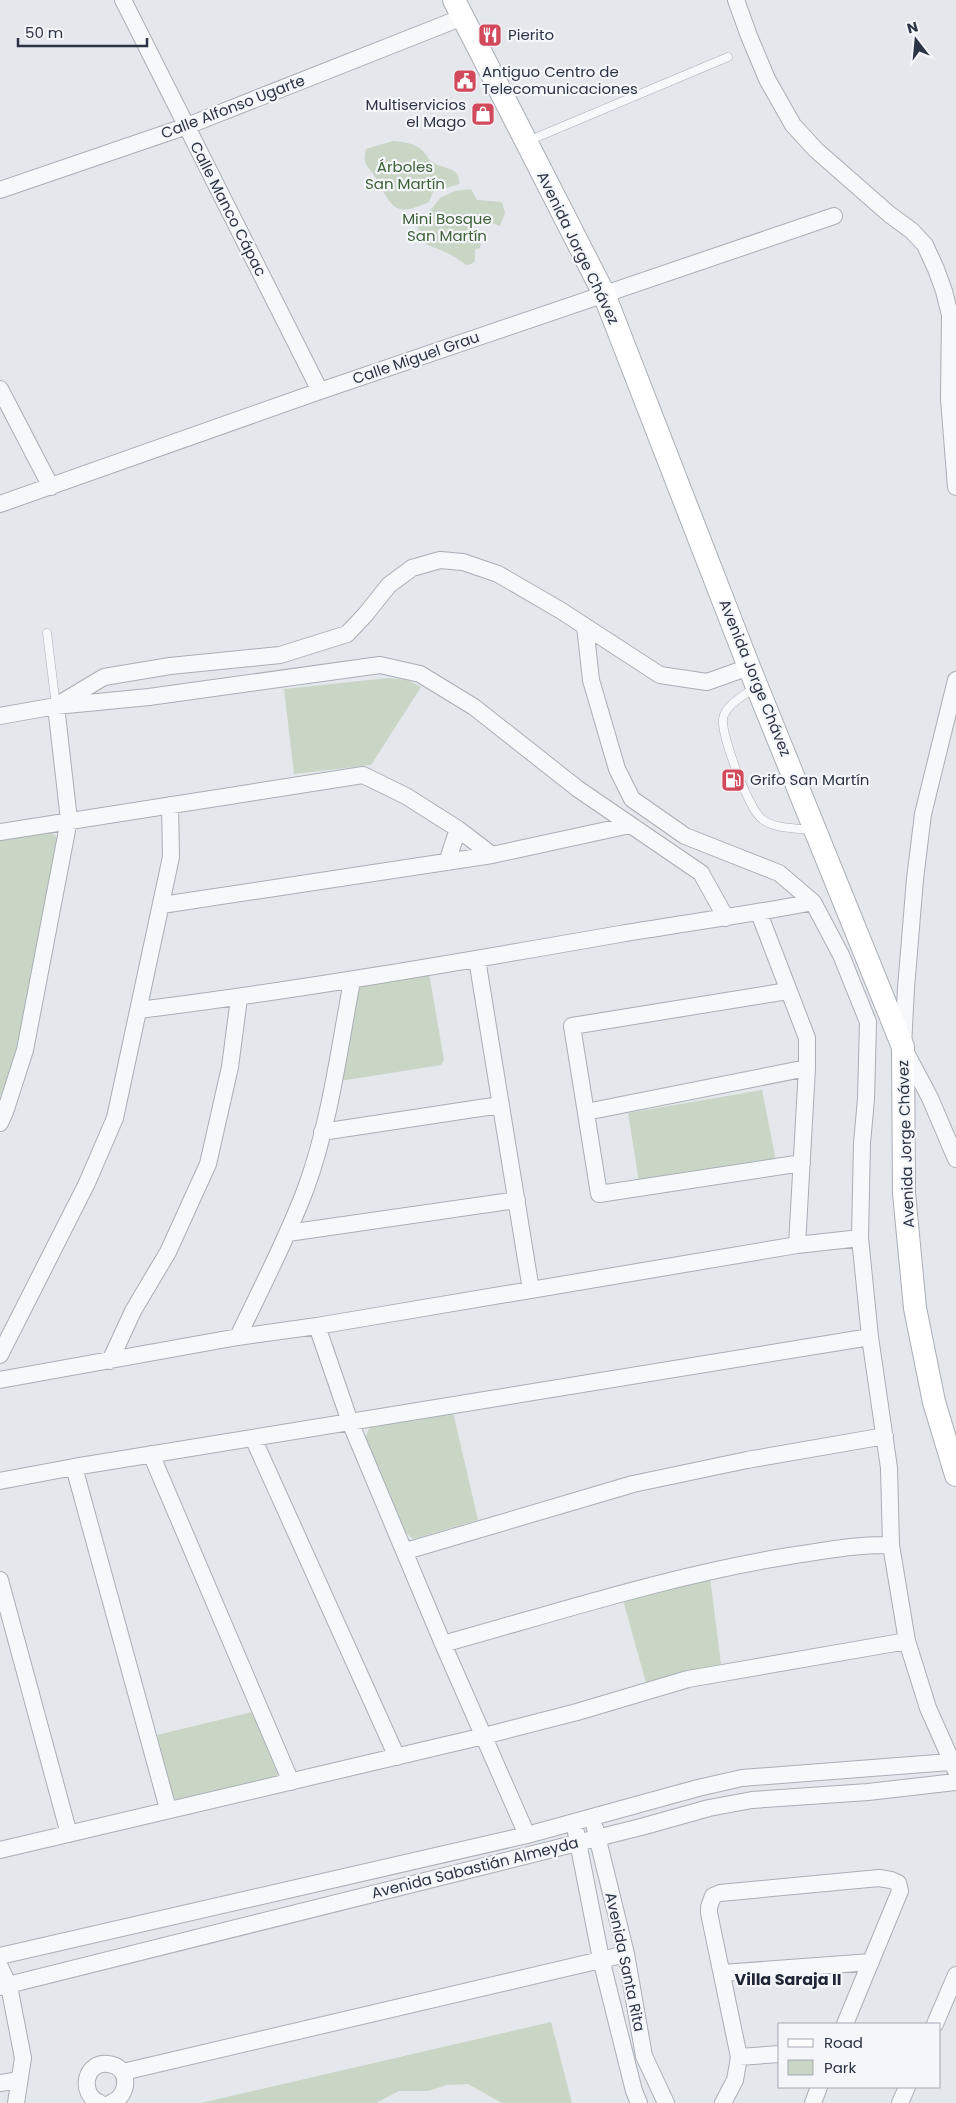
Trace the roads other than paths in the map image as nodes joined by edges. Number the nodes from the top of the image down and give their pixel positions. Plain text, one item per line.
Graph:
1 (123, 0) edge
2 (736, 0) edge
3 (458, 9) edge
4 (728, 56) dead end
5 (187, 126) junction
6 (526, 142) junction
7 (0, 190) edge
8 (834, 216) dead end
9 (604, 294) junction
10 (0, 390) edge
11 (320, 390) junction
12 (51, 487) junction
13 (956, 487) edge
14 (0, 504) edge
15 (585, 626) junction
16 (47, 633) dead end
17 (753, 676) junction
18 (956, 680) edge
19 (56, 706) junction
20 (0, 716) edge
21 (170, 805) junction
22 (69, 820) junction
23 (630, 825) junction
24 (458, 829) junction
25 (817, 831) junction
26 (0, 832) edge
27 (492, 855) junction
28 (447, 862) junction
29 (813, 902) junction
30 (162, 905) junction
31 (758, 913) junction
32 (726, 918) junction
33 (477, 959) junction
34 (352, 981) junction
35 (788, 991) junction
36 (239, 998) junction
37 (139, 1010) junction
38 (903, 1048) junction
39 (808, 1068) junction
40 (500, 1105) junction
41 (586, 1112) junction
42 (0, 1123) edge
43 (322, 1132) junction
44 (956, 1159) edge
45 (802, 1163) junction
46 (517, 1200) junction
47 (288, 1233) junction
48 (860, 1238) junction
49 (797, 1245) junction
50 (530, 1290) junction
51 (317, 1326) junction
52 (238, 1337) junction
53 (870, 1337) junction
54 (0, 1354) edge
55 (110, 1361) junction
56 (0, 1380) edge
57 (350, 1422) junction
58 (885, 1436) junction
59 (253, 1438) junction
60 (151, 1454) junction
61 (74, 1467) junction
62 (956, 1475) edge
63 (0, 1481) edge
64 (891, 1545) junction
65 (406, 1551) junction
66 (0, 1580) edge
67 (907, 1641) junction
68 (443, 1644) junction
69 (484, 1736) junction
70 (398, 1757) junction
71 (953, 1766) edge
72 (291, 1782) junction
73 (956, 1782) edge
74 (168, 1809) junction
75 (593, 1817) junction
76 (574, 1822) junction
77 (69, 1834) junction
78 (527, 1835) junction
79 (597, 1838) junction
80 (578, 1842) junction
81 (0, 1850) edge
82 (626, 1954) junction
83 (0, 1956) edge
84 (601, 1959) junction
85 (871, 1962) junction
86 (0, 1967) edge
87 (722, 1973) junction
88 (956, 1975) edge
89 (5, 1986) edge
90 (845, 2023) edge
91 (935, 2023) edge
92 (778, 2054) edge
93 (739, 2057) junction
94 (123, 2072) junction
95 (19, 2080) junction
96 (0, 2083) edge
97 (820, 2088) edge
98 (907, 2088) edge
99 (16, 2103) edge
100 (100, 2103) edge
101 (111, 2103) edge
102 (639, 2103) edge
103 (666, 2103) edge
104 (723, 2103) edge
105 (813, 2103) edge
106 (900, 2103) edge

1 - 5 street, Calle Manco Cápac
2 - 13 street
3 - 5 street, Calle Alfonso Ugarte
3 - 6 main road, Avenida Jorge Chávez
4 - 6 lane
5 - 7 street, Calle Alfonso Ugarte
5 - 11 street, Calle Manco Cápac
6 - 9 main road, Avenida Jorge Chávez
8 - 9 street, Calle Miguel Grau
9 - 11 street, Calle Miguel Grau
9 - 17 main road, Avenida Jorge Chávez
10 - 12 street
11 - 12 street, Calle Miguel Grau
12 - 14 street, Calle Miguel Grau
15 - 17 street
15 - 19 street
15 - 29 street
16 - 19 lane
17 - 25 main road, Avenida Jorge Chávez
17 - 25 lane
18 - 38 street
19 - 20 street
19 - 22 street
19 - 23 street
21 - 22 street
21 - 24 street
21 - 30 street
22 - 26 street
22 - 42 street
23 - 27 street
23 - 32 street
24 - 27 street
24 - 28 street
25 - 38 main road, Avenida Jorge Chávez
27 - 28 street
28 - 30 street
29 - 31 street
29 - 48 street
30 - 37 street
31 - 32 street
31 - 35 street
32 - 33 street
33 - 34 street
33 - 40 street
34 - 36 street
34 - 43 street
35 - 39 street
35 - 41 street
36 - 37 street
36 - 55 street
37 - 54 street
38 - 44 street
38 - 62 main road, Avenida Jorge Chávez
39 - 41 street
39 - 45 street
40 - 43 street
40 - 46 street
41 - 45 street
43 - 47 street
45 - 49 street
46 - 47 street
46 - 50 street
47 - 52 street
48 - 49 street
48 - 53 street
49 - 50 street
50 - 51 street
51 - 52 street
51 - 57 street
52 - 55 street
53 - 57 street
53 - 58 street
55 - 56 street
57 - 59 street
57 - 65 street
58 - 64 street
58 - 65 street
59 - 60 street
59 - 70 street
60 - 61 street
60 - 72 street
61 - 63 street
61 - 74 street
64 - 67 street
64 - 68 street
65 - 68 street
66 - 77 street
67 - 69 street
67 - 71 street
68 - 69 street
69 - 70 street
69 - 78 street
70 - 72 street
71 - 75 street, Avenida Sabastián Almeyda
72 - 74 street
73 - 79 street, Avenida Sabastián Almeyda
74 - 77 street
75 - 76 street, Avenida Sabastián Almeyda
75 - 79 street, Avenida Santa Rita
76 - 78 street, Avenida Sabastián Almeyda
76 - 80 street, Avenida Santa Rita
77 - 81 street
78 - 83 street, Avenida Sabastián Almeyda
79 - 80 street, Avenida Sabastián Almeyda
79 - 82 street, Avenida Santa Rita
80 - 84 street, Avenida Santa Rita
80 - 89 street, Avenida Sabastián Almeyda
82 - 84 street
82 - 103 street, Avenida Santa Rita
84 - 94 street
84 - 102 street, Avenida Santa Rita
85 - 87 street
85 - 87 street
85 - 90 street
86 - 89 street
87 - 93 street
88 - 91 street
89 - 95 street
92 - 93 street
93 - 104 street
94 - 100 street
94 - 101 street
95 - 96 street
95 - 99 street
97 - 105 street
98 - 106 street

